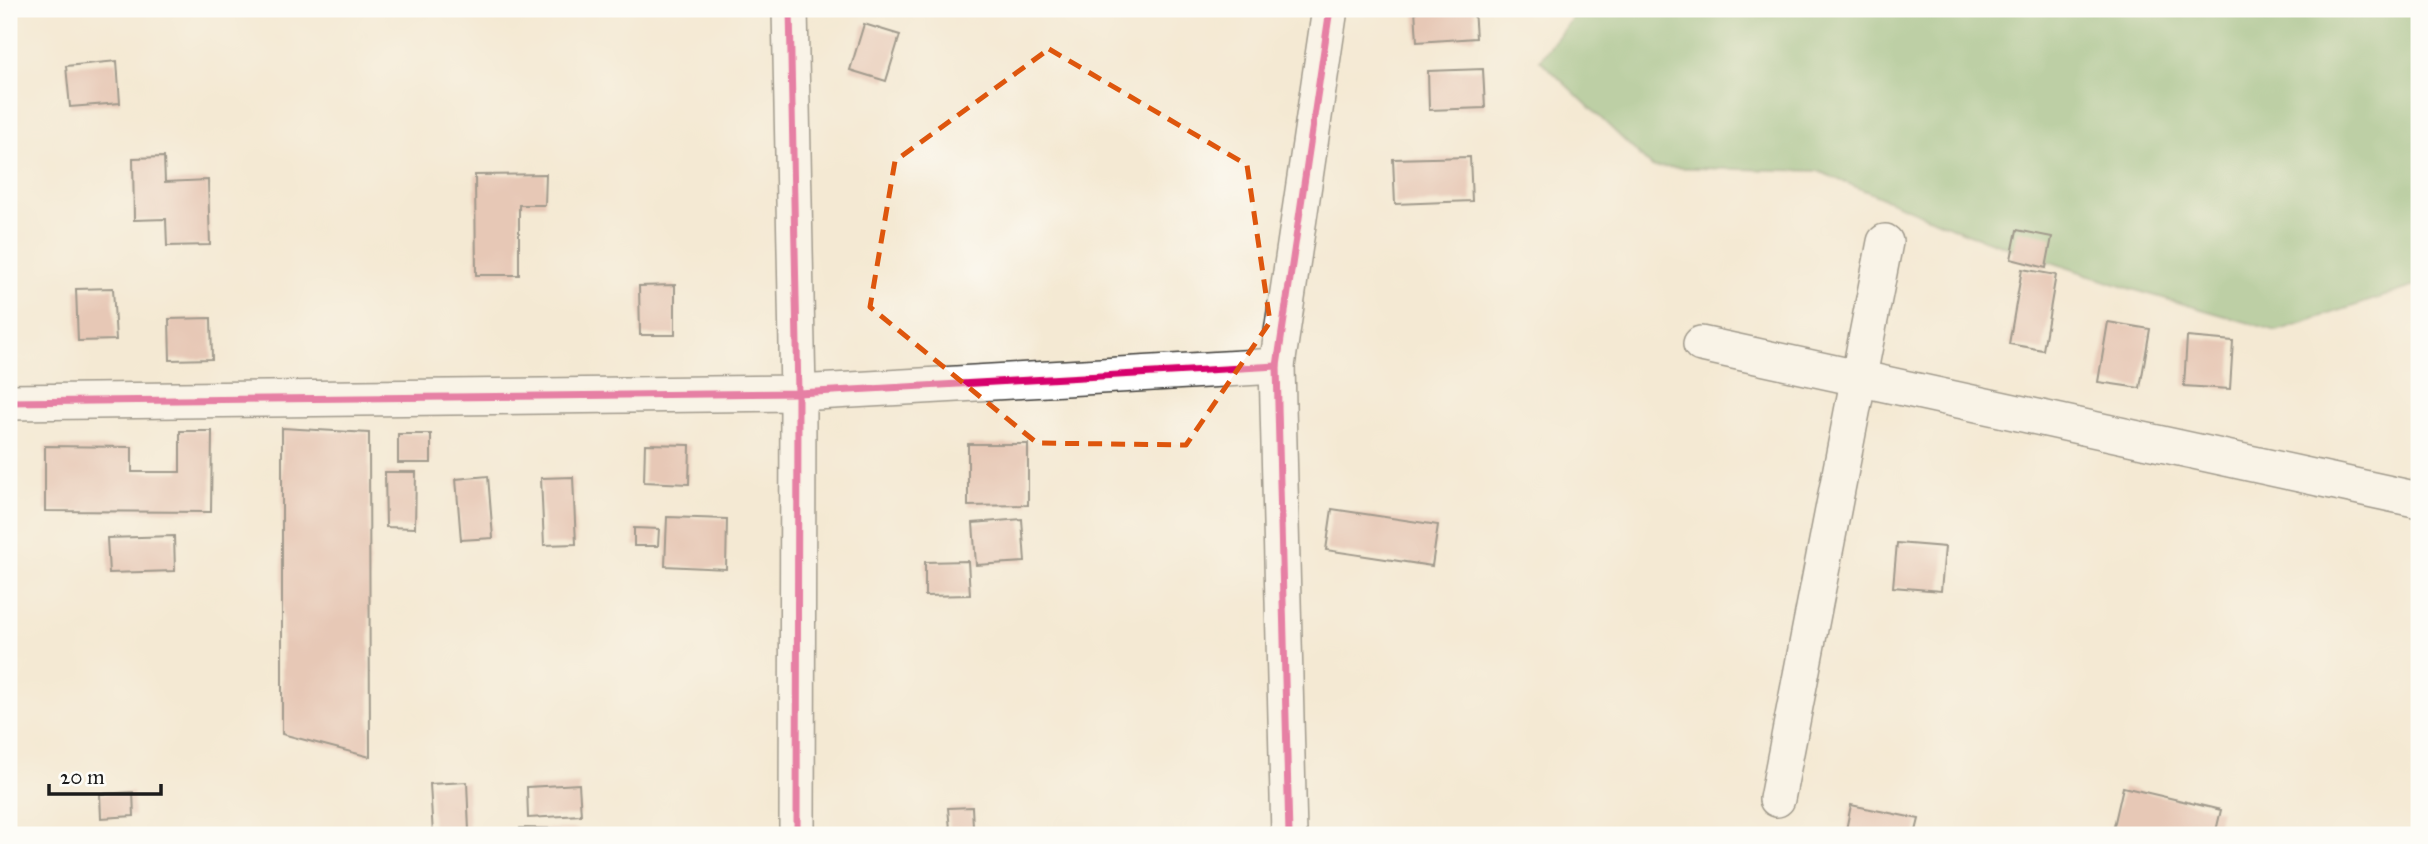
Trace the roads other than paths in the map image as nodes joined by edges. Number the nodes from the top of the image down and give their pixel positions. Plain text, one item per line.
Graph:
1 (790, 9) edge
2 (1330, 9) edge
3 (1885, 242) dead end
4 (1701, 344) dead end
5 (1277, 366) junction
6 (1859, 378) junction
7 (798, 393) junction
8 (9, 402) edge
9 (2419, 500) edge
10 (1777, 799) dead end
11 (797, 835) edge
12 (1289, 835) edge

1 - 7 street
2 - 5 street
3 - 6 street
4 - 6 street
5 - 7 street
5 - 12 street
6 - 9 street
6 - 10 street
7 - 8 street
7 - 11 street

